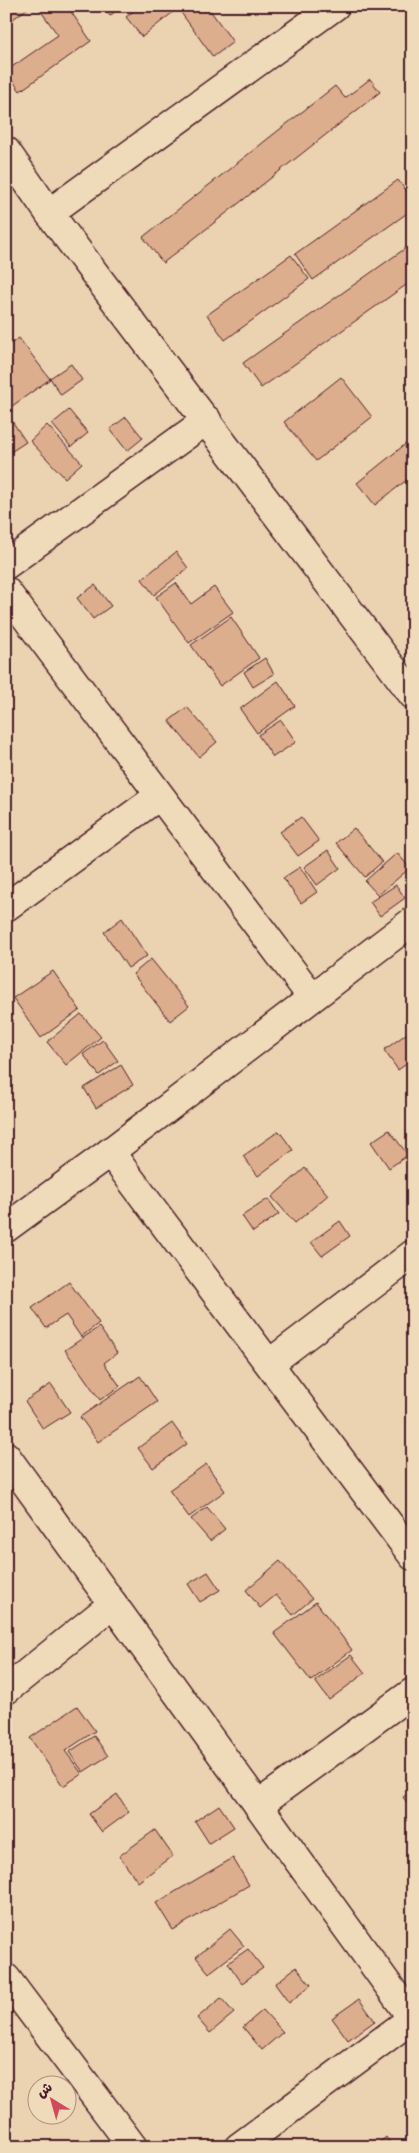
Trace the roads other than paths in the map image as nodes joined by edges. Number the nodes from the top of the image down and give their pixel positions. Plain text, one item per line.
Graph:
1 (335, 6) edge
2 (6, 151) edge
3 (48, 213) junction
4 (207, 420) junction
5 (6, 565) edge
6 (6, 591) edge
7 (413, 695) edge
8 (159, 796) junction
9 (6, 907) edge
10 (413, 920) edge
11 (311, 996) junction
12 (110, 1152) junction
13 (6, 1228) edge
14 (413, 1254) edge
15 (270, 1363) junction
16 (6, 1456) edge
17 (413, 1556) edge
18 (113, 1604) junction
19 (6, 1690) edge
20 (413, 1692) edge
21 (258, 1805) junction
22 (6, 1978) edge
23 (412, 2018) edge
24 (134, 2147) edge
25 (239, 2147) edge

1 - 3 street
2 - 3 street
3 - 4 street
4 - 5 street
4 - 7 street
6 - 8 street
8 - 9 street
8 - 11 street
10 - 11 street
11 - 12 street
12 - 13 street
12 - 15 street
14 - 15 street
15 - 17 street
16 - 18 street
18 - 19 street
18 - 21 street
20 - 21 street
21 - 23 street
22 - 24 street
23 - 25 street

